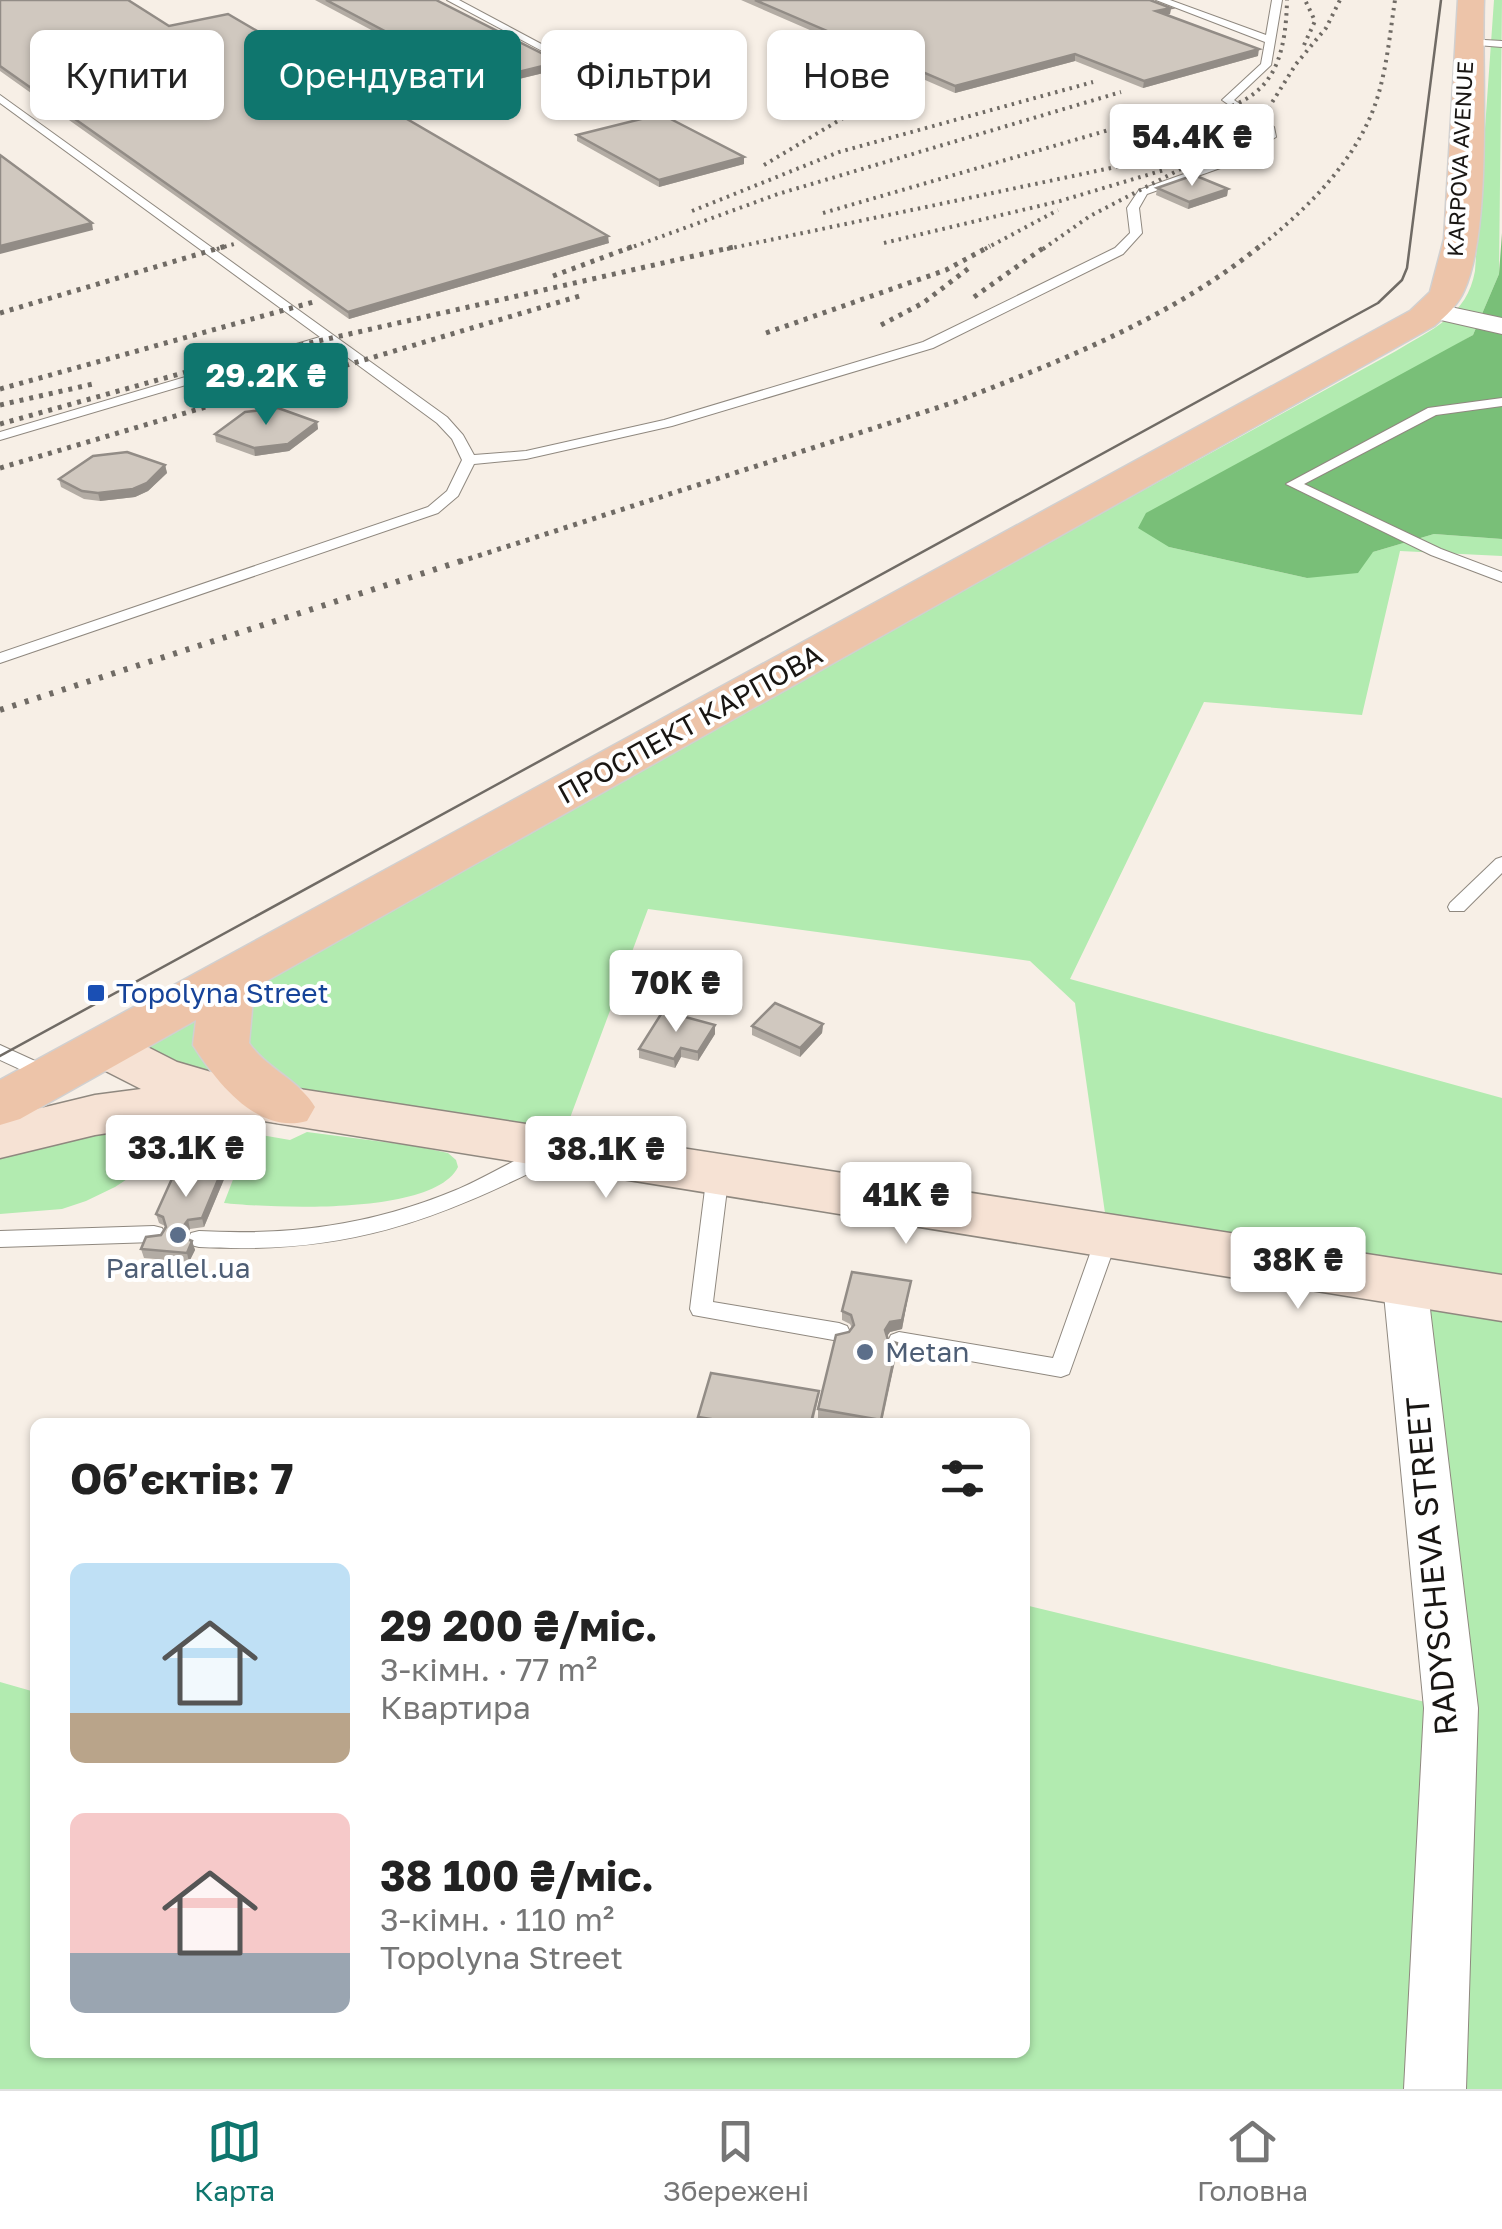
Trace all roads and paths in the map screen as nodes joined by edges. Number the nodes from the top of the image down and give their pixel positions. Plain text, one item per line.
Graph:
1 (452, 0) edge
2 (1161, 0) edge
3 (1278, 0) edge
4 (1470, 0) edge
5 (1270, 40) junction
6 (1467, 42) junction
7 (1502, 44) edge
8 (541, 47) edge
9 (0, 98) edge
10 (1432, 311) junction
11 (1502, 326) edge
12 (330, 338) junction
13 (1502, 402) edge
14 (0, 436) edge
15 (469, 460) junction
16 (1502, 577) edge
17 (0, 658) edge
18 (1502, 863) edge
19 (1458, 907) dead end
20 (228, 978) junction
21 (105, 1048) junction
22 (0, 1052) edge
23 (52, 1077) junction
24 (260, 1102) junction
25 (0, 1105) edge
26 (0, 1138) edge
27 (533, 1146) junction
28 (718, 1173) junction
29 (154, 1234) edge
30 (1108, 1234) junction
31 (199, 1239) dead end
32 (0, 1240) edge
33 (1405, 1284) junction
34 (1502, 1298) edge
35 (839, 1332) edge
36 (899, 1341) edge
37 (1435, 2089) edge

1 - 8 lane
2 - 5 lane
3 - 5 lane
4 - 6 main road, KARPOVA AVENUE
5 - 15 lane
6 - 7 lane
6 - 10 main road, KARPOVA AVENUE
9 - 12 lane
10 - 11 street
10 - 20 main road, ПРОСПЕКТ КАРПОВА
12 - 14 lane
12 - 15 lane
13 - 16 lane
15 - 17 lane
18 - 19 lane
20 - 21 main road, ПРОСПЕКТ КАРПОВА
20 - 24 main road
21 - 23 main road, ПРОСПЕКТ КАРПОВА
21 - 24 main road
22 - 23 lane
23 - 25 main road, ПРОСПЕКТ КАРПОВА
24 - 26 main road
24 - 27 main road
27 - 28 main road
27 - 31 lane
28 - 30 main road
28 - 35 lane
29 - 32 lane
30 - 33 main road
30 - 36 lane
33 - 34 main road
33 - 37 street, RADYSCHEVA STREET

